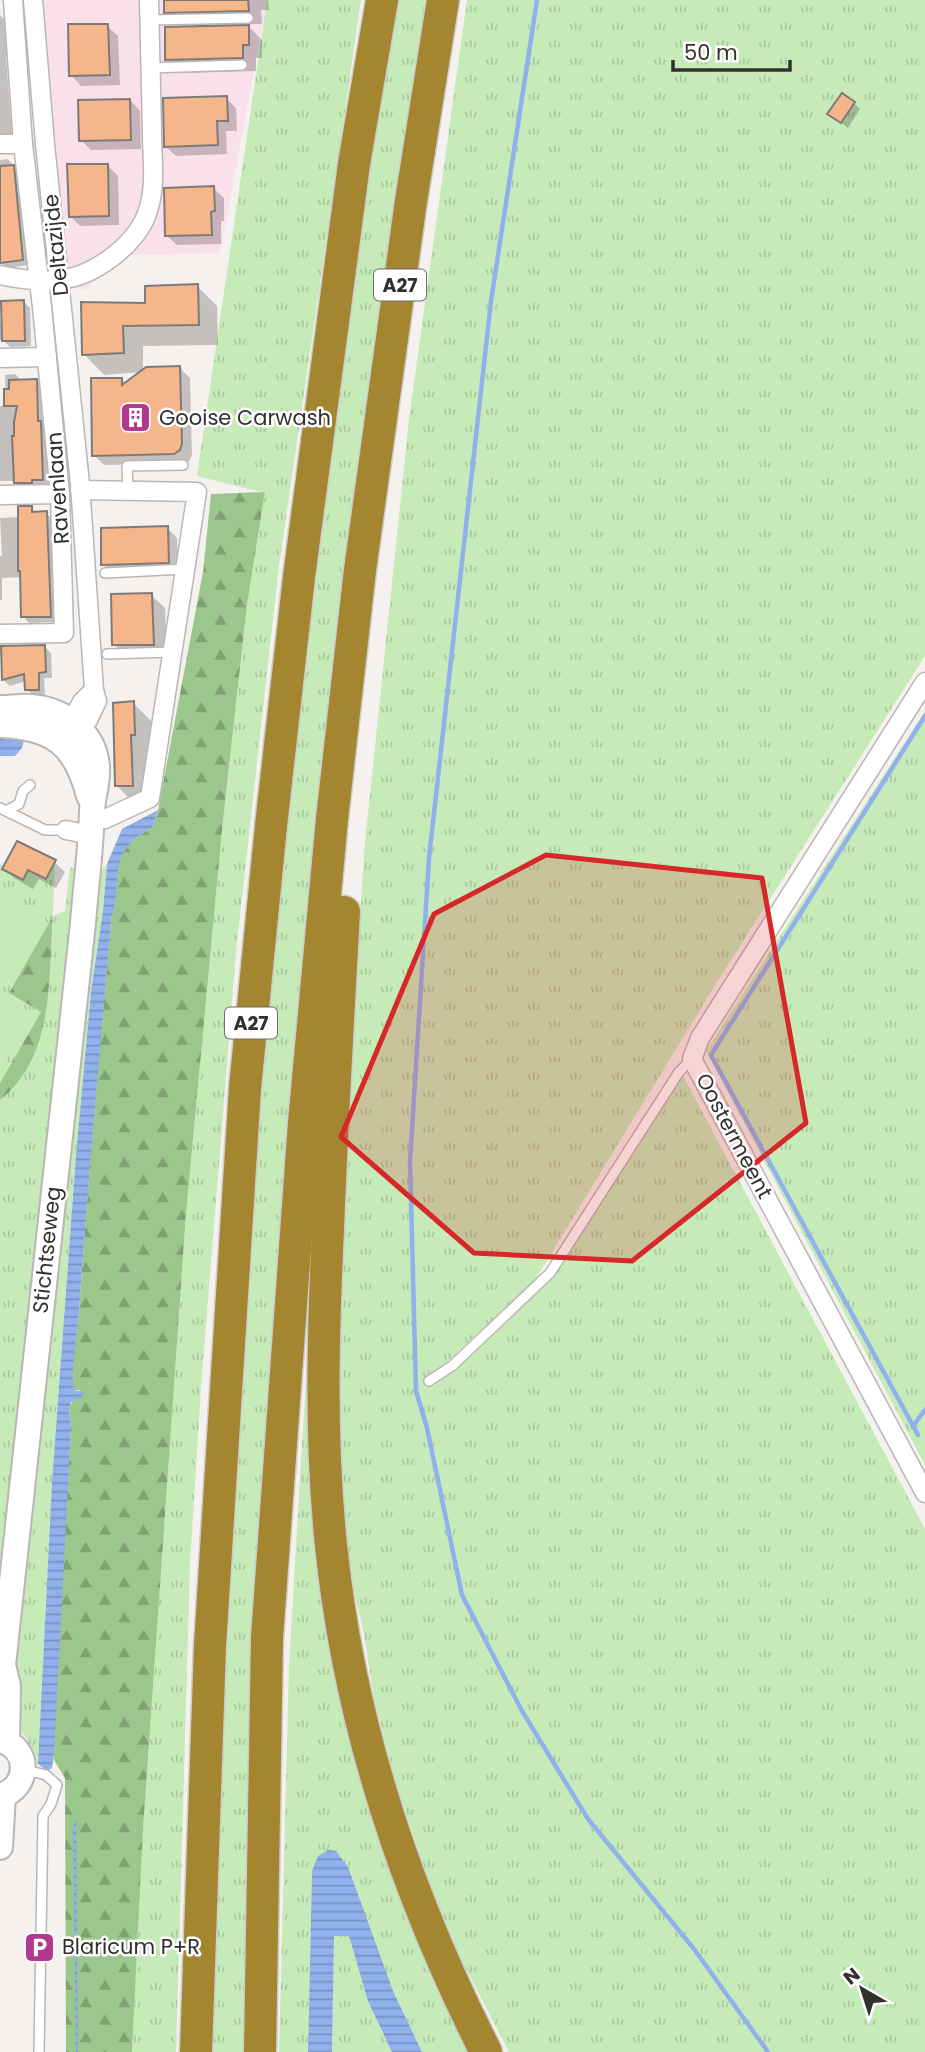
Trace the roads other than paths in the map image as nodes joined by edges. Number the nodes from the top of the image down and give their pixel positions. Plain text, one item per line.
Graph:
1 (13, 0) edge
2 (33, 0) edge
3 (149, 0) edge
4 (382, 0) edge
5 (443, 0) edge
6 (248, 18) dead end
7 (149, 20) junction
8 (242, 65) dead end
9 (149, 68) junction
10 (0, 144) edge
11 (23, 144) junction
12 (0, 275) edge
13 (60, 280) junction
14 (39, 281) junction
15 (47, 357) junction
16 (0, 358) edge
17 (183, 465) dead end
18 (80, 490) junction
19 (128, 491) junction
20 (60, 494) junction
21 (0, 495) edge
22 (185, 569) junction
23 (360, 570) junction
24 (105, 573) dead end
25 (0, 634) edge
26 (173, 652) junction
27 (107, 654) dead end
28 (925, 682) edge
29 (0, 708) edge
30 (0, 725) edge
31 (71, 731) junction
32 (30, 785) dead end
33 (4, 809) edge
34 (92, 820) junction
35 (66, 830) joint
36 (692, 1059) junction
37 (429, 1381) dead end
38 (925, 1493) edge
39 (1, 1668) edge
40 (3, 1740) edge
41 (24, 1770) junction
42 (2, 1796) edge
43 (0, 1847) edge
44 (39, 2052) edge
45 (196, 2052) edge
46 (260, 2052) edge
47 (486, 2052) edge

1 - 11 street, Ravenlaan
2 - 13 street, Deltazijde
3 - 7 street
4 - 45 highway, A27
5 - 23 highway, A27
6 - 7 lane
7 - 9 street
8 - 9 lane
9 - 13 street
10 - 11 street
11 - 14 street, Ravenlaan
12 - 14 street
13 - 14 street
13 - 18 street, Deltazijde
14 - 15 street, Ravenlaan
15 - 16 street
15 - 20 street, Ravenlaan
17 - 19 lane
18 - 19 street
18 - 31 street, Deltazijde
19 - 22 street
20 - 21 street
20 - 25 street, Ravenlaan
22 - 24 lane
22 - 26 street
23 - 46 highway, A27
23 - 47 highway, A27
26 - 27 lane
26 - 34 street
28 - 36 street, Oostermeent
29 - 31 street
30 - 31 street
31 - 34 street, Stichtseweg
32 - 33 lane
33 - 35 lane
34 - 35 street
34 - 39 street, Stichtseweg
36 - 37 lane
36 - 38 street, Oostermeent
39 - 40 street, Stichtseweg
40 - 41 street
41 - 42 street
41 - 44 lane
42 - 43 street

